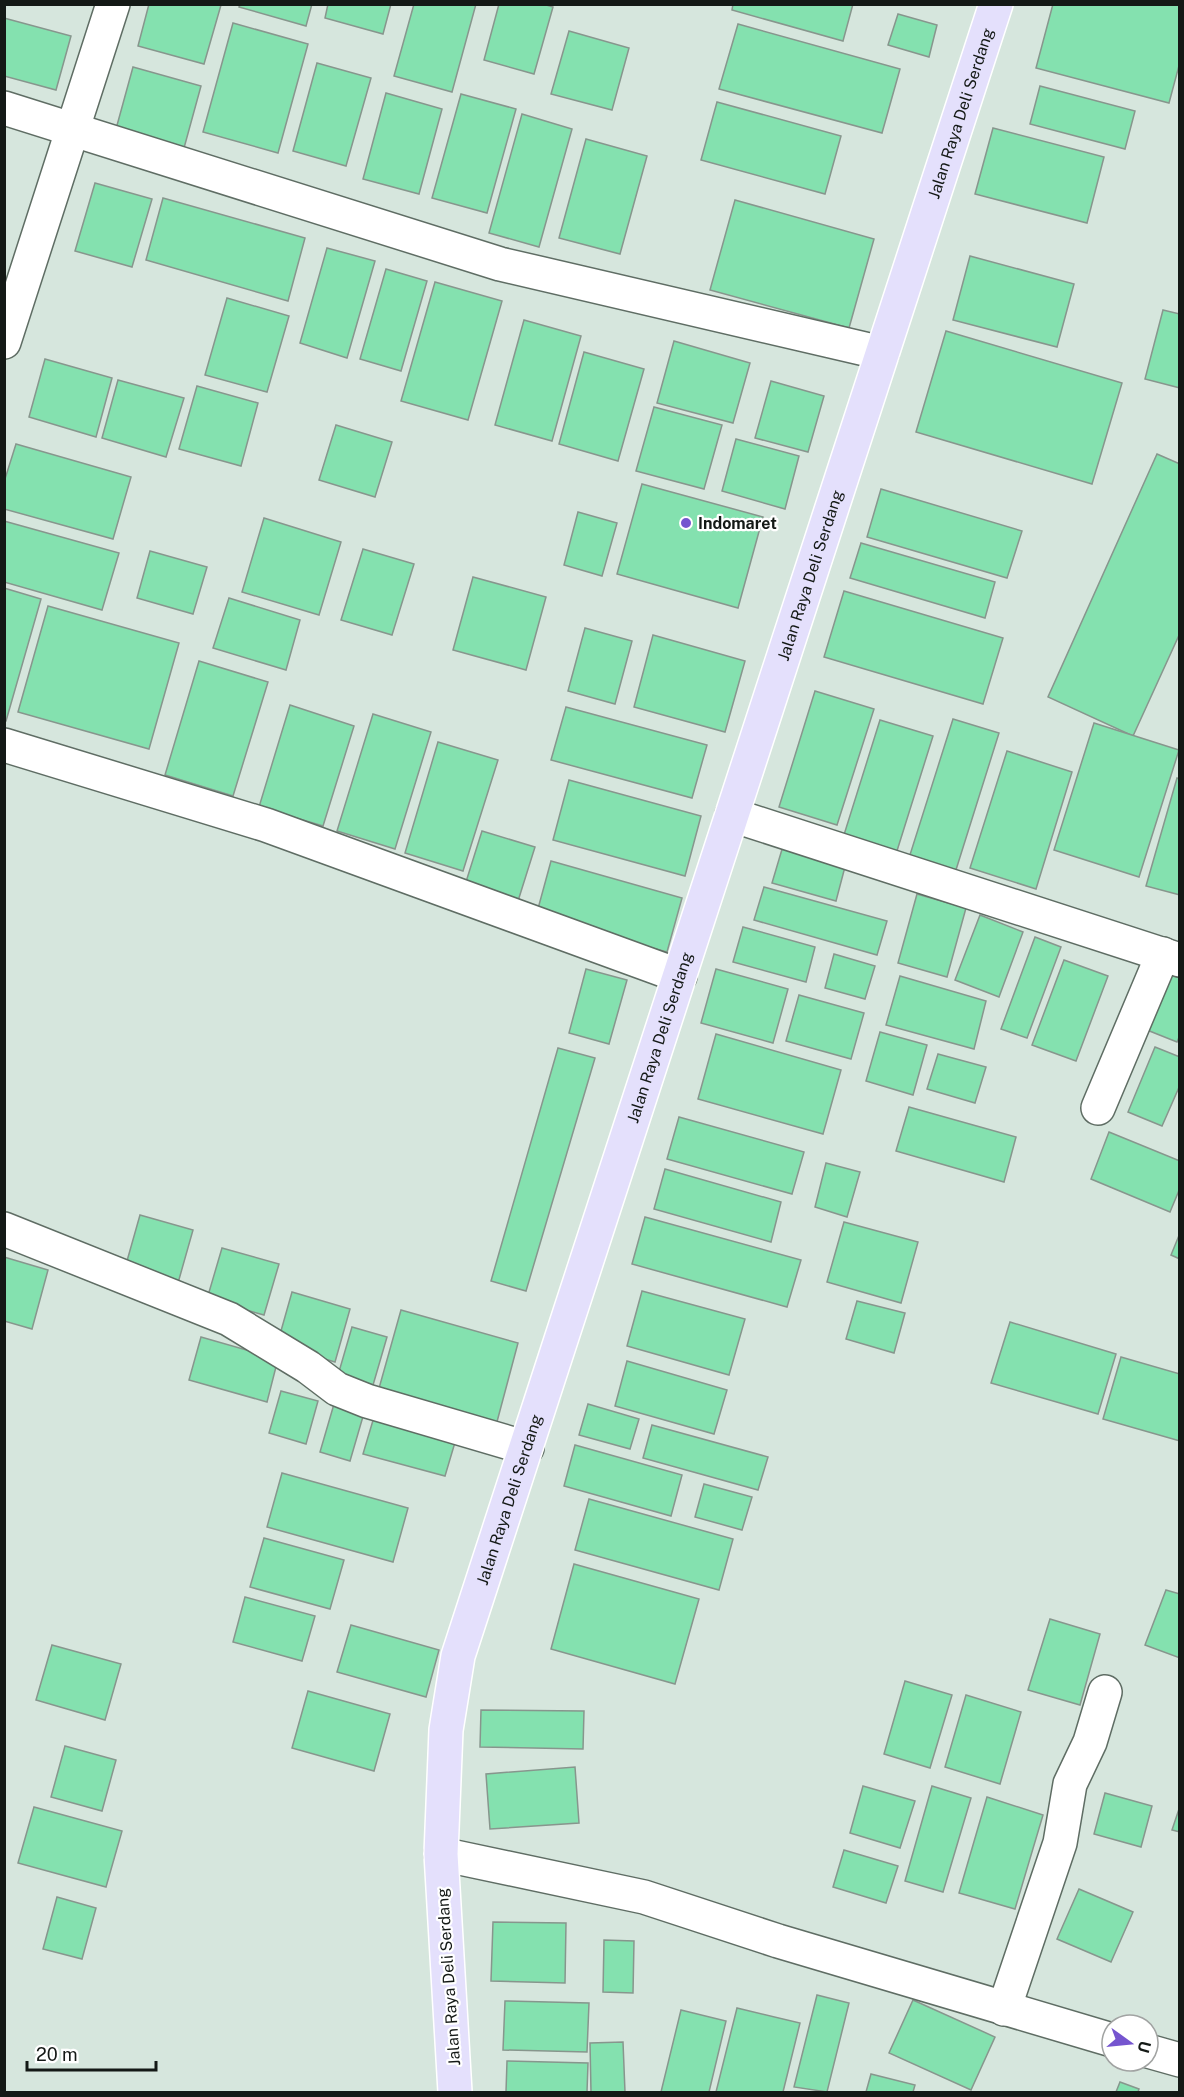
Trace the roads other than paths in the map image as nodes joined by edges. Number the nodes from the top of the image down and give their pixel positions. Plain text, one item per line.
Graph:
1 (113, 4) edge
2 (996, 4) edge
3 (4, 108) edge
4 (73, 129) junction
5 (4, 342) edge
6 (882, 354) junction
7 (4, 745) edge
8 (732, 815) junction
9 (1171, 957) edge
10 (680, 976) junction
11 (1098, 1108) dead end
12 (4, 1229) edge
13 (526, 1448) junction
14 (1105, 1692) dead end
15 (441, 1854) junction
16 (1004, 2009) junction
17 (1100, 2037) edge
18 (1160, 2054) edge
19 (1179, 2060) edge
20 (455, 2092) edge

1 - 4 street
2 - 6 main road, Jalan Raya Deli Serdang
3 - 4 street
4 - 5 street
4 - 6 street
6 - 8 main road, Jalan Raya Deli Serdang
7 - 10 street
8 - 9 street
8 - 10 main road, Jalan Raya Deli Serdang
9 - 11 street
10 - 13 main road, Jalan Raya Deli Serdang
12 - 13 street
13 - 15 main road, Jalan Raya Deli Serdang
14 - 16 street
15 - 16 street
15 - 20 main road, Jalan Raya Deli Serdang
16 - 17 street
18 - 19 street

